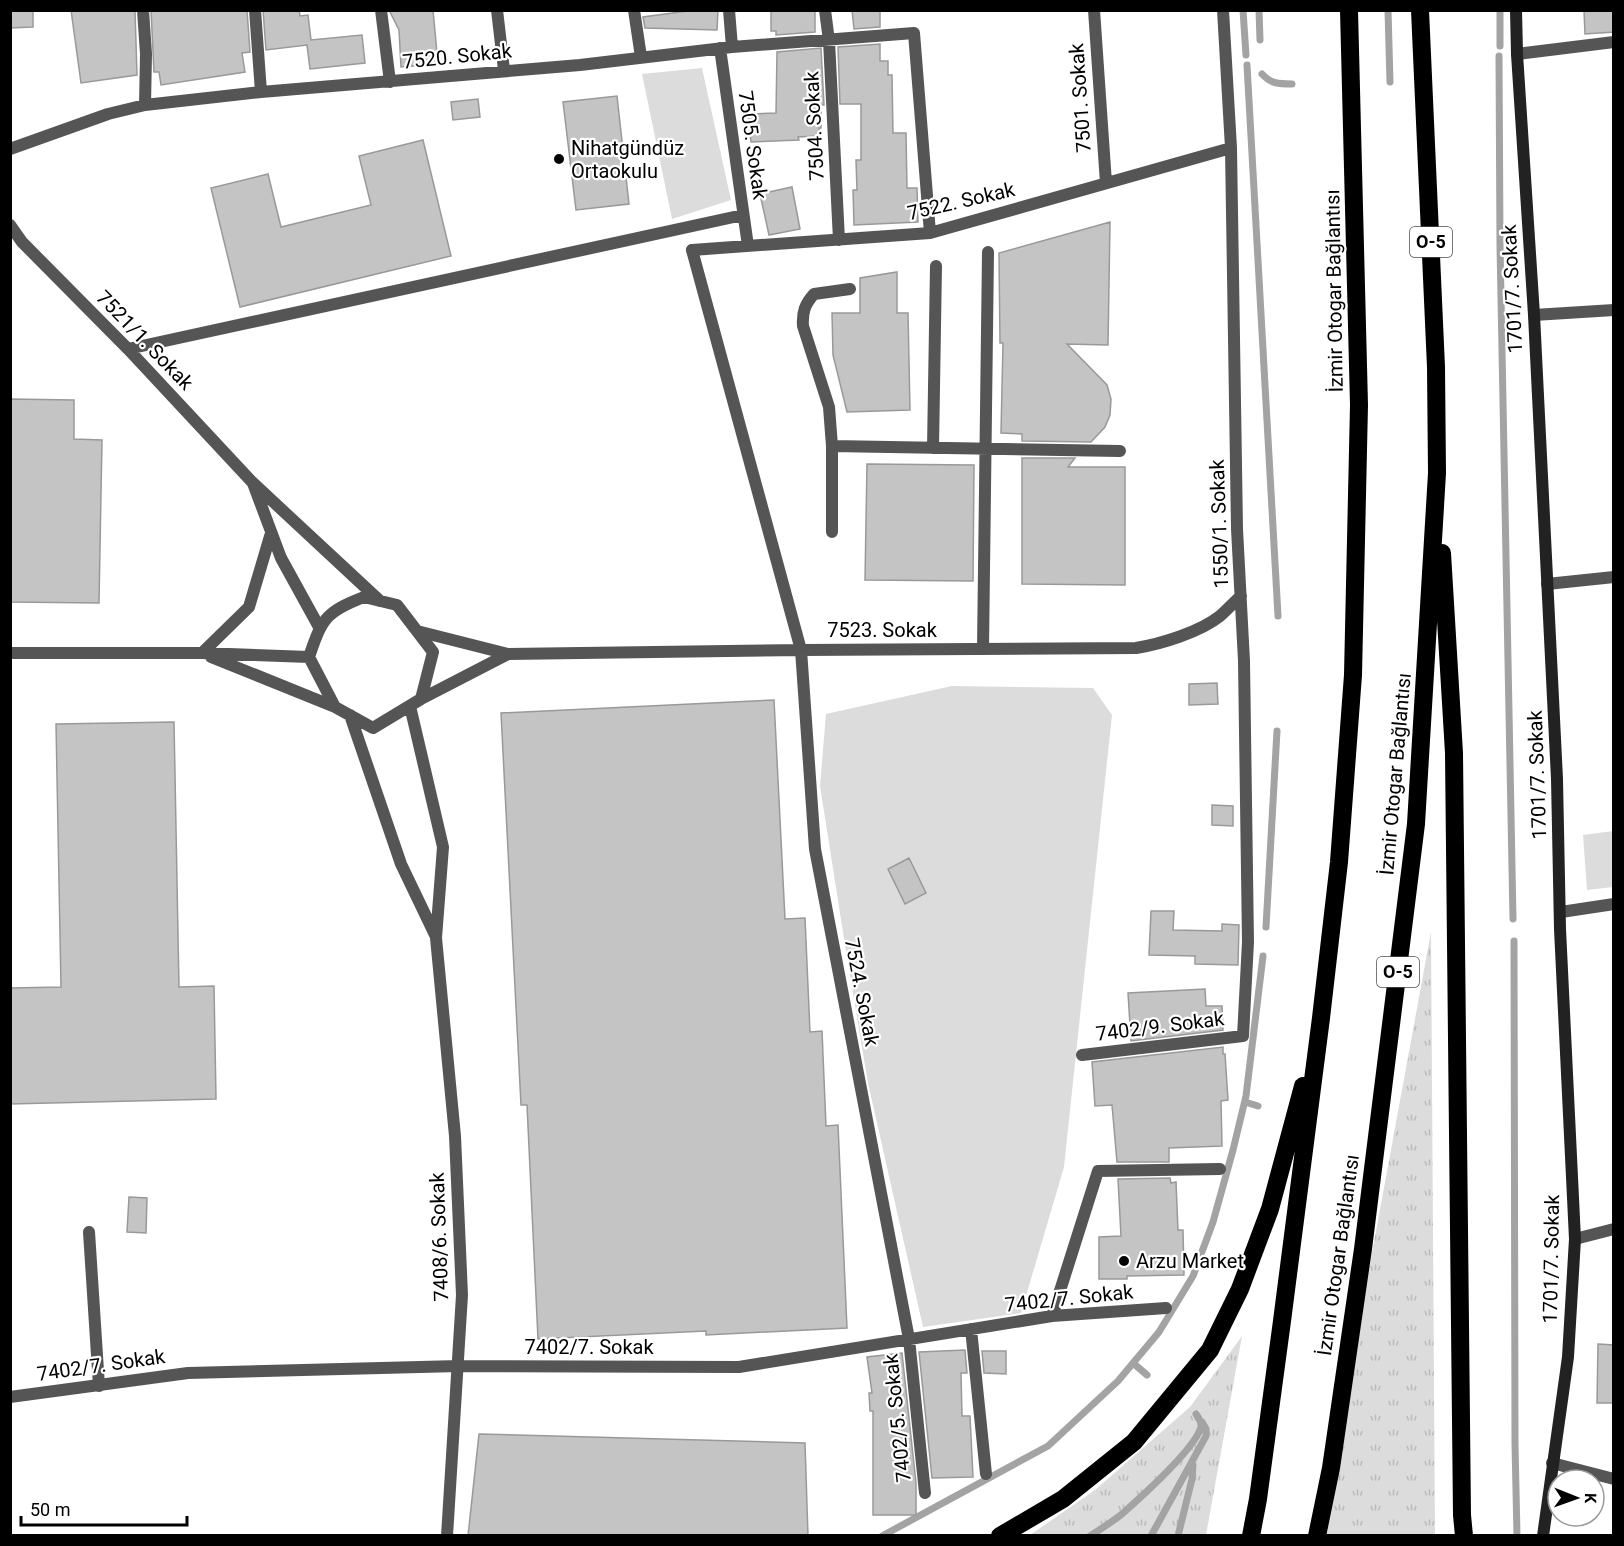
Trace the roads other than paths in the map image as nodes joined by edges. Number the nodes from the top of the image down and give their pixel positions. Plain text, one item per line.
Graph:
1 (143, 10) edge
2 (255, 10) edge
3 (381, 10) edge
4 (497, 10) edge
5 (634, 10) edge
6 (729, 10) edge
7 (825, 10) edge
8 (1094, 10) edge
9 (1223, 10) edge
10 (1349, 10) edge
11 (1420, 10) edge
12 (1516, 10) edge
13 (829, 41) junction
14 (1614, 42) edge
15 (726, 48) junction
16 (1516, 54) junction
17 (641, 57) junction
18 (504, 70) junction
19 (390, 82) junction
20 (261, 92) junction
21 (145, 105) junction
22 (1230, 148) junction
23 (10, 149) edge
24 (1106, 183) junction
25 (743, 214) junction
26 (10, 225) edge
27 (930, 233) junction
28 (839, 240) junction
29 (748, 246) junction
30 (692, 250) joint
31 (988, 252) dead end
32 (936, 266) dead end
33 (850, 289) dead end
34 (1614, 310) edge
35 (1534, 315) junction
36 (128, 349) junction
37 (832, 446) junction
38 (933, 448) junction
39 (986, 449) junction
40 (1120, 451) dead end
41 (1437, 473) junction
42 (252, 482) junction
43 (832, 532) dead end
44 (271, 533) junction
45 (1614, 577) edge
46 (1547, 584) junction
47 (1241, 596) junction
48 (381, 601) junction
49 (319, 627) junction
50 (417, 631) junction
51 (983, 649) junction
52 (801, 650) junction
53 (10, 653) edge
54 (202, 653) junction
55 (507, 654) junction
56 (309, 657) junction
57 (421, 699) junction
58 (410, 706) junction
59 (335, 707) junction
60 (350, 715) junction
61 (1614, 904) edge
62 (1562, 912) junction
63 (436, 938) junction
64 (1322, 1018) junction
65 (1243, 1036) joint
66 (1082, 1055) dead end
67 (1220, 1169) dead end
68 (1614, 1229) edge
69 (89, 1232) dead end
70 (1575, 1239) junction
71 (1166, 1308) dead end
72 (1052, 1316) junction
73 (971, 1329) junction
74 (909, 1339) junction
75 (459, 1366) junction
76 (99, 1386) junction
77 (10, 1397) edge
78 (1552, 1463) junction
79 (986, 1474) dead end
80 (1614, 1479) edge
81 (925, 1492) dead end
82 (447, 1536) edge
83 (1000, 1536) edge
84 (1251, 1536) edge
85 (1317, 1536) edge
86 (1464, 1536) edge
87 (1543, 1536) edge

1 - 21 street
2 - 20 street
3 - 19 street
4 - 18 street
5 - 17 street
6 - 15 street, 7505. Sokak
7 - 13 street, 7504. Sokak
8 - 24 street, 7501. Sokak
9 - 22 street, 1550/1. Sokak
10 - 64 highway, İzmir Otogar Bağlantısı
11 - 41 highway, İzmir Otogar Bağlantısı / O-5
12 - 16 street, 1701/7. Sokak
13 - 15 street, 7520. Sokak
13 - 27 street, 7520. Sokak
13 - 28 street, 7504. Sokak
14 - 16 street
15 - 17 street, 7520. Sokak
15 - 25 street, 7505. Sokak
16 - 35 street, 1701/7. Sokak
17 - 18 street, 7520. Sokak
18 - 19 street, 7520. Sokak
19 - 20 street, 7520. Sokak
20 - 21 street, 7520. Sokak
21 - 23 street, 7520. Sokak
22 - 24 street, 7522. Sokak
22 - 47 street, 1550/1. Sokak
24 - 27 street, 7522. Sokak
25 - 29 street, 7505. Sokak
25 - 36 street
26 - 36 street, 7521/1. Sokak
27 - 28 street, 7522. Sokak
28 - 29 street, 7522. Sokak
29 - 30 street, 7522. Sokak
30 - 52 street, 7524. Sokak
31 - 39 street
32 - 38 street
33 - 37 street
34 - 35 street
35 - 46 street, 1701/7. Sokak
36 - 42 street, 7521/1. Sokak
37 - 38 street
37 - 43 street
38 - 39 street
39 - 40 street
39 - 51 street
41 - 85 highway, İzmir Otogar Bağlantısı / O-5
41 - 86 highway
42 - 44 street
42 - 48 street, 7521/1. Sokak
44 - 49 street
44 - 54 street
45 - 46 street
46 - 62 street, 1701/7. Sokak
47 - 51 street, 7523. Sokak
47 - 65 street, 1550/1. Sokak
48 - 49 street
48 - 50 street
49 - 56 street
50 - 55 street
50 - 57 street
51 - 52 street, 7523. Sokak
52 - 55 street, 7523. Sokak
52 - 74 street, 7524. Sokak
53 - 54 street
54 - 56 street
54 - 59 street
55 - 57 street
56 - 59 street
57 - 58 street
58 - 60 street
58 - 63 street
59 - 60 street
60 - 63 street
61 - 62 street
62 - 70 street, 1701/7. Sokak
63 - 75 street, 7408/6. Sokak
64 - 83 highway
64 - 84 highway, İzmir Otogar Bağlantısı
65 - 66 street, 7402/9. Sokak
67 - 72 street
68 - 70 street
69 - 76 street
70 - 78 street, 1701/7. Sokak
71 - 72 street, 7402/7. Sokak
72 - 73 street, 7402/7. Sokak
73 - 74 street, 7402/7. Sokak
73 - 79 street
74 - 75 street, 7402/7. Sokak
74 - 81 street, 7402/5. Sokak
75 - 76 street, 7402/7. Sokak
75 - 82 street, 7408/6. Sokak
76 - 77 street, 7402/7. Sokak
78 - 80 street
78 - 87 street, 1701/7. Sokak

